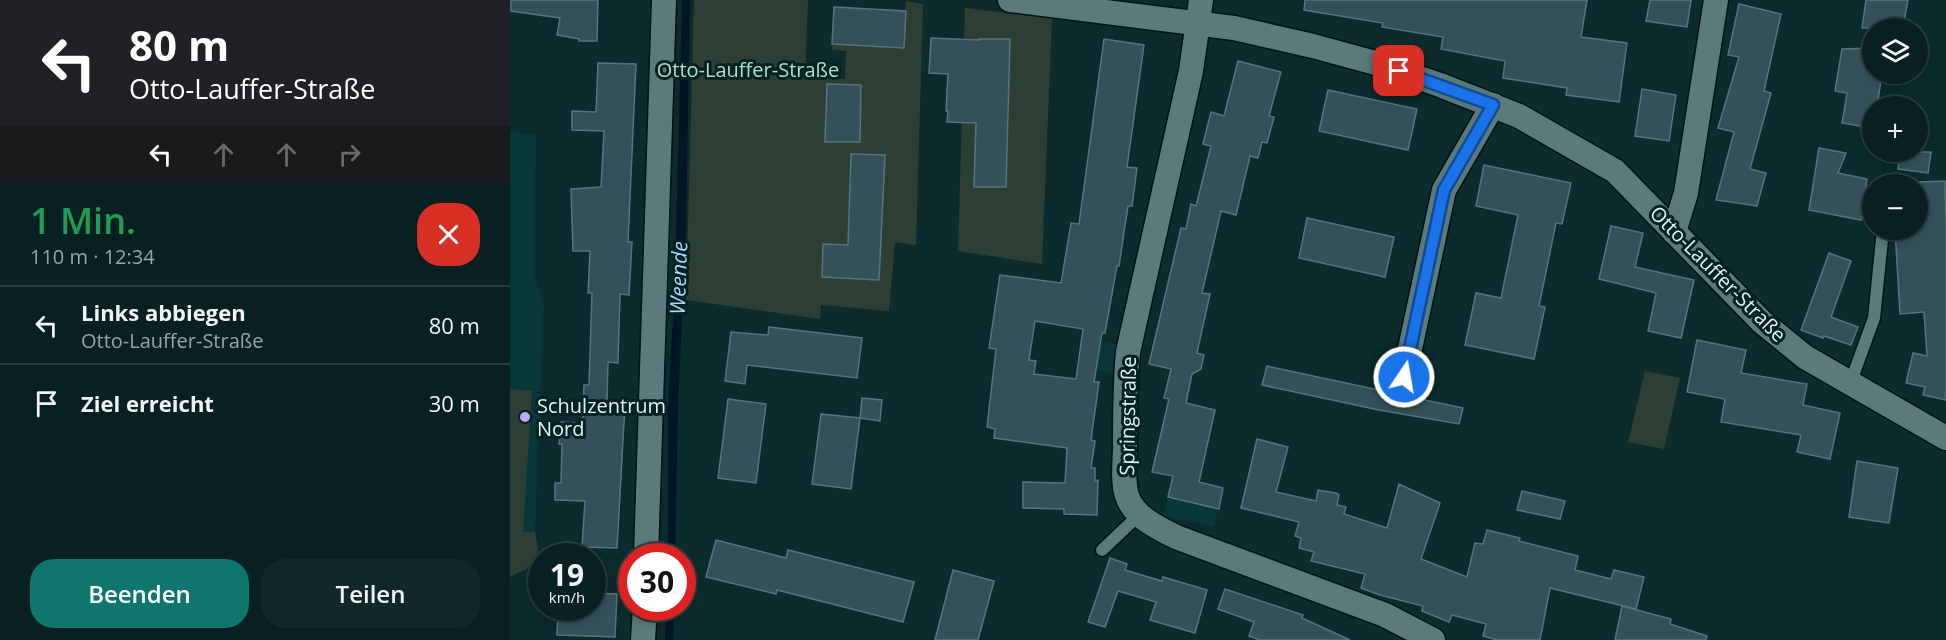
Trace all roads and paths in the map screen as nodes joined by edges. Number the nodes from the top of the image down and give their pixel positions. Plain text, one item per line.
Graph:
1 (664, 0) edge
2 (1010, 0) edge
3 (1201, 0) edge
4 (1716, 0) edge
5 (1198, 24) junction
6 (1493, 105) junction
7 (1674, 232) junction
8 (1882, 240) edge
9 (1404, 377) dead end
10 (1850, 384) junction
11 (1946, 438) edge
12 (1139, 515) junction
13 (646, 543) edge
14 (1102, 550) dead end
15 (644, 621) edge
16 (643, 640) edge
17 (1433, 640) edge

1 - 13 street
2 - 5 street, Otto-Lauffer-Straße
3 - 5 street, Springstraße
4 - 7 street
5 - 6 street, Otto-Lauffer-Straße
5 - 12 street, Springstraße
6 - 7 street, Otto-Lauffer-Straße
6 - 9 street
7 - 10 street, Otto-Lauffer-Straße
8 - 10 lane
10 - 11 street, Otto-Lauffer-Straße
12 - 14 lane
12 - 17 street
15 - 16 street

